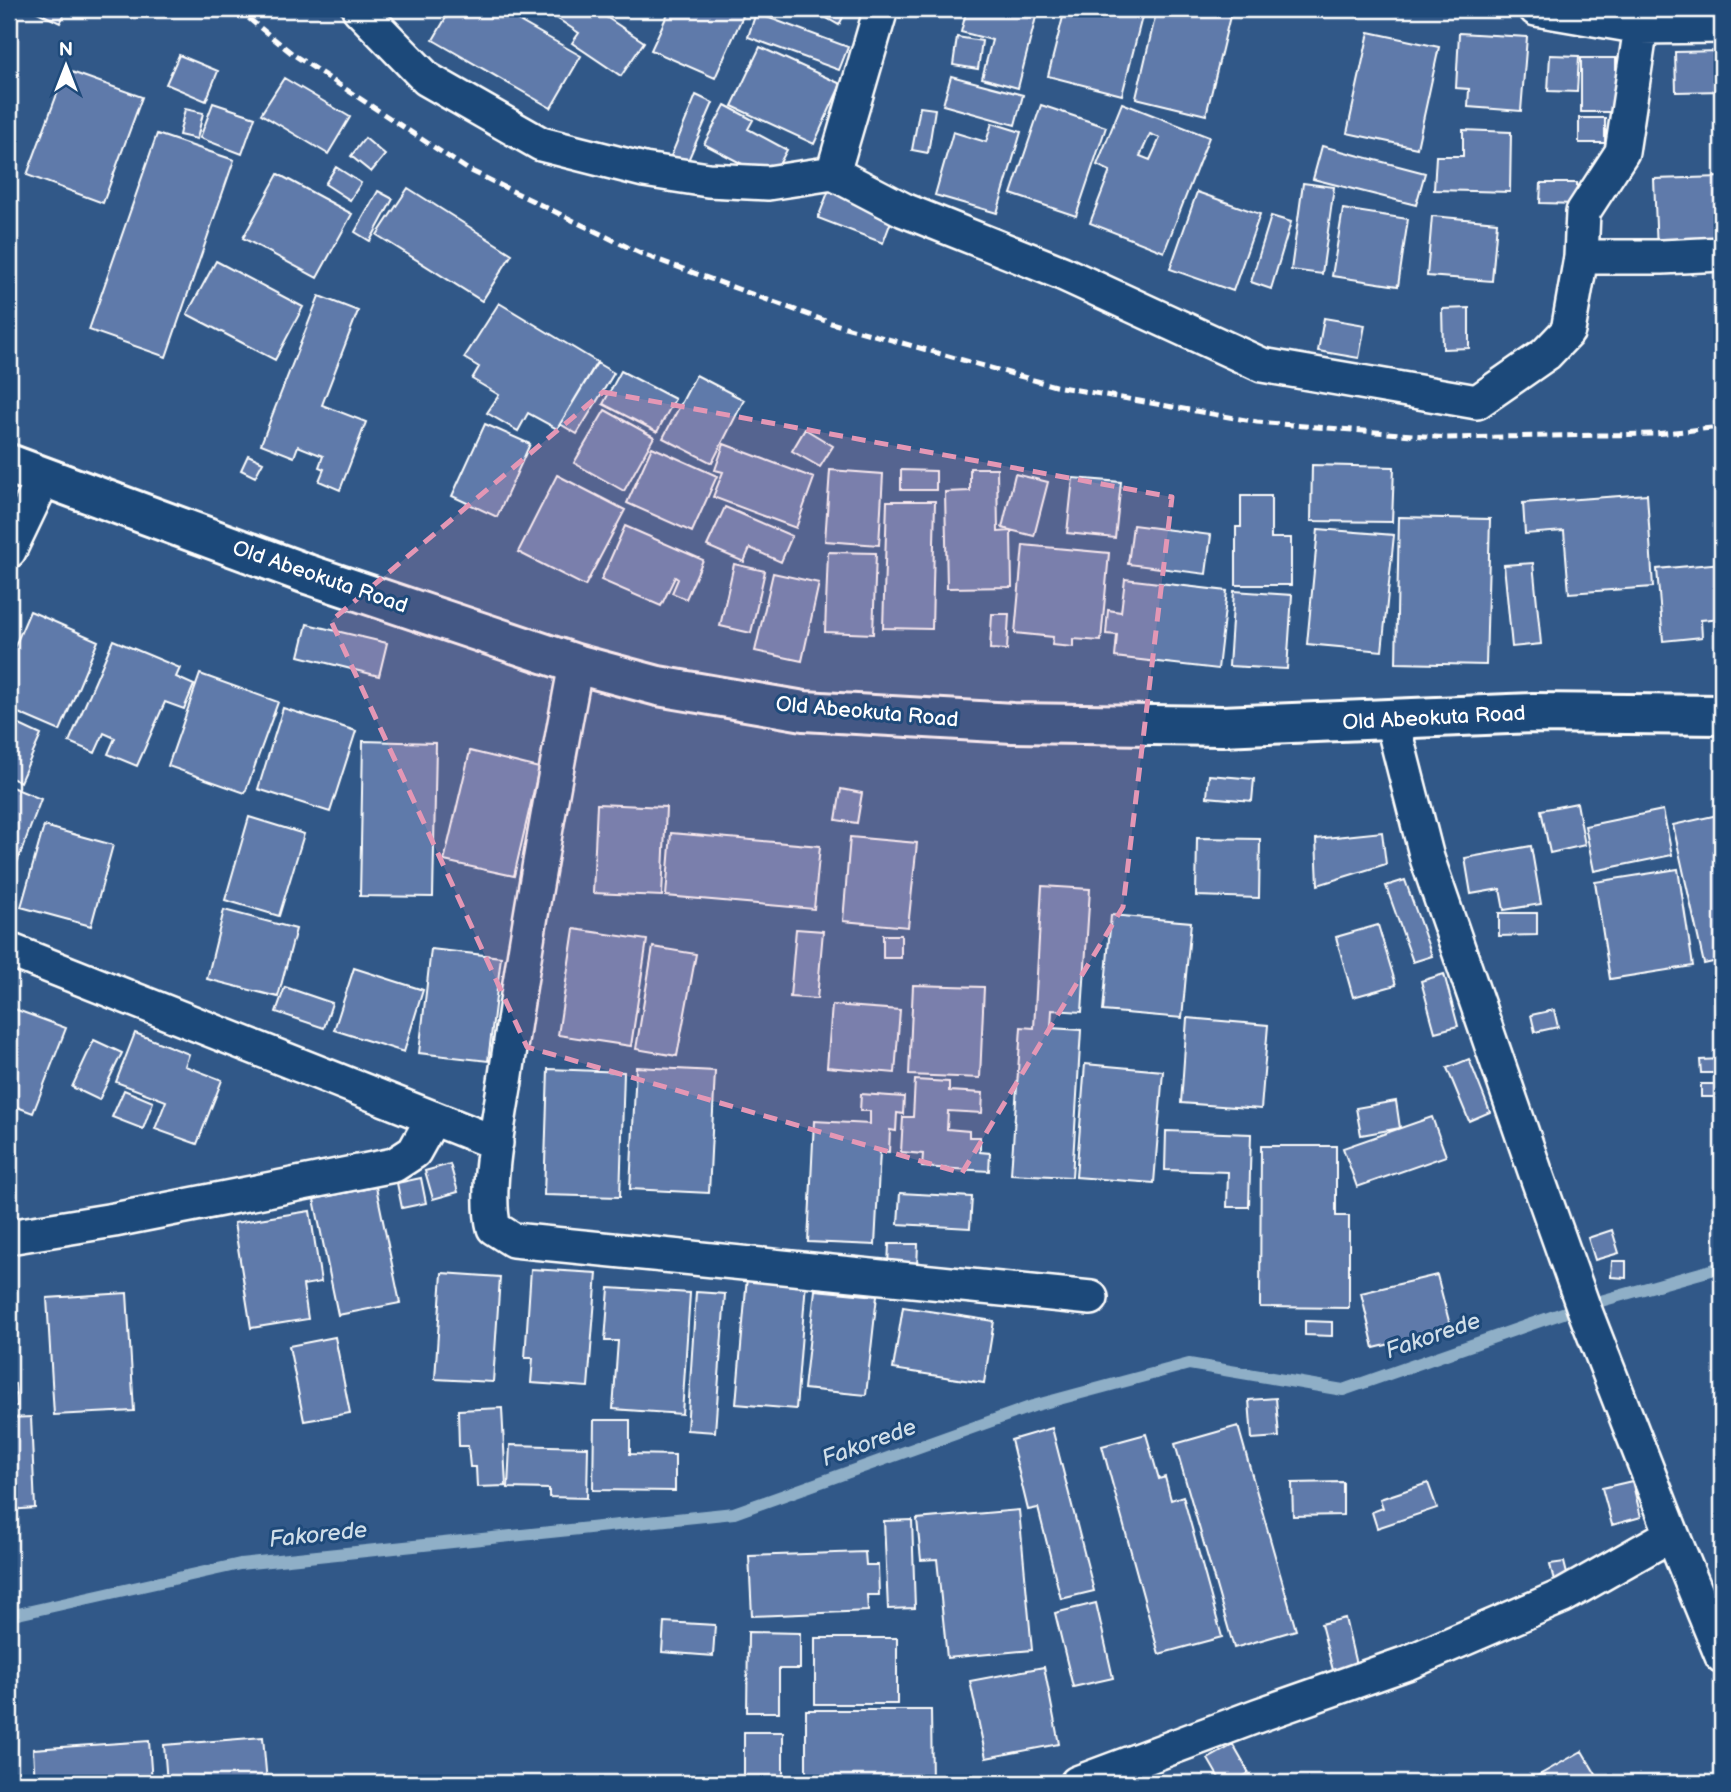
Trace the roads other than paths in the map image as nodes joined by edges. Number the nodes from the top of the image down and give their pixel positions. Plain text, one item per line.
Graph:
1 (359, 9) edge
2 (881, 9) edge
3 (1536, 9) edge
4 (1722, 26) edge
5 (1641, 27) junction
6 (833, 173) junction
7 (1722, 254) edge
8 (1581, 257) junction
9 (9, 464) edge
10 (44, 478) junction
11 (9, 551) edge
12 (576, 664) junction
13 (1722, 716) edge
14 (1392, 721) junction
15 (9, 950) edge
16 (433, 1118) junction
17 (496, 1143) junction
18 (9, 1237) edge
19 (1091, 1298) dead end
20 (1672, 1534) junction
21 (1722, 1656) edge
22 (1077, 1783) edge

1 - 6 street
2 - 6 street
3 - 5 street
4 - 5 street
5 - 8 street
6 - 8 street
7 - 8 street
9 - 10 highway, Old Abeokuta Road
10 - 11 street
10 - 12 highway, Old Abeokuta Road
12 - 14 highway, Old Abeokuta Road
12 - 17 street
13 - 14 highway, Old Abeokuta Road
14 - 20 street
15 - 16 street
16 - 17 street
16 - 18 street
17 - 19 street
20 - 21 street
20 - 22 street

